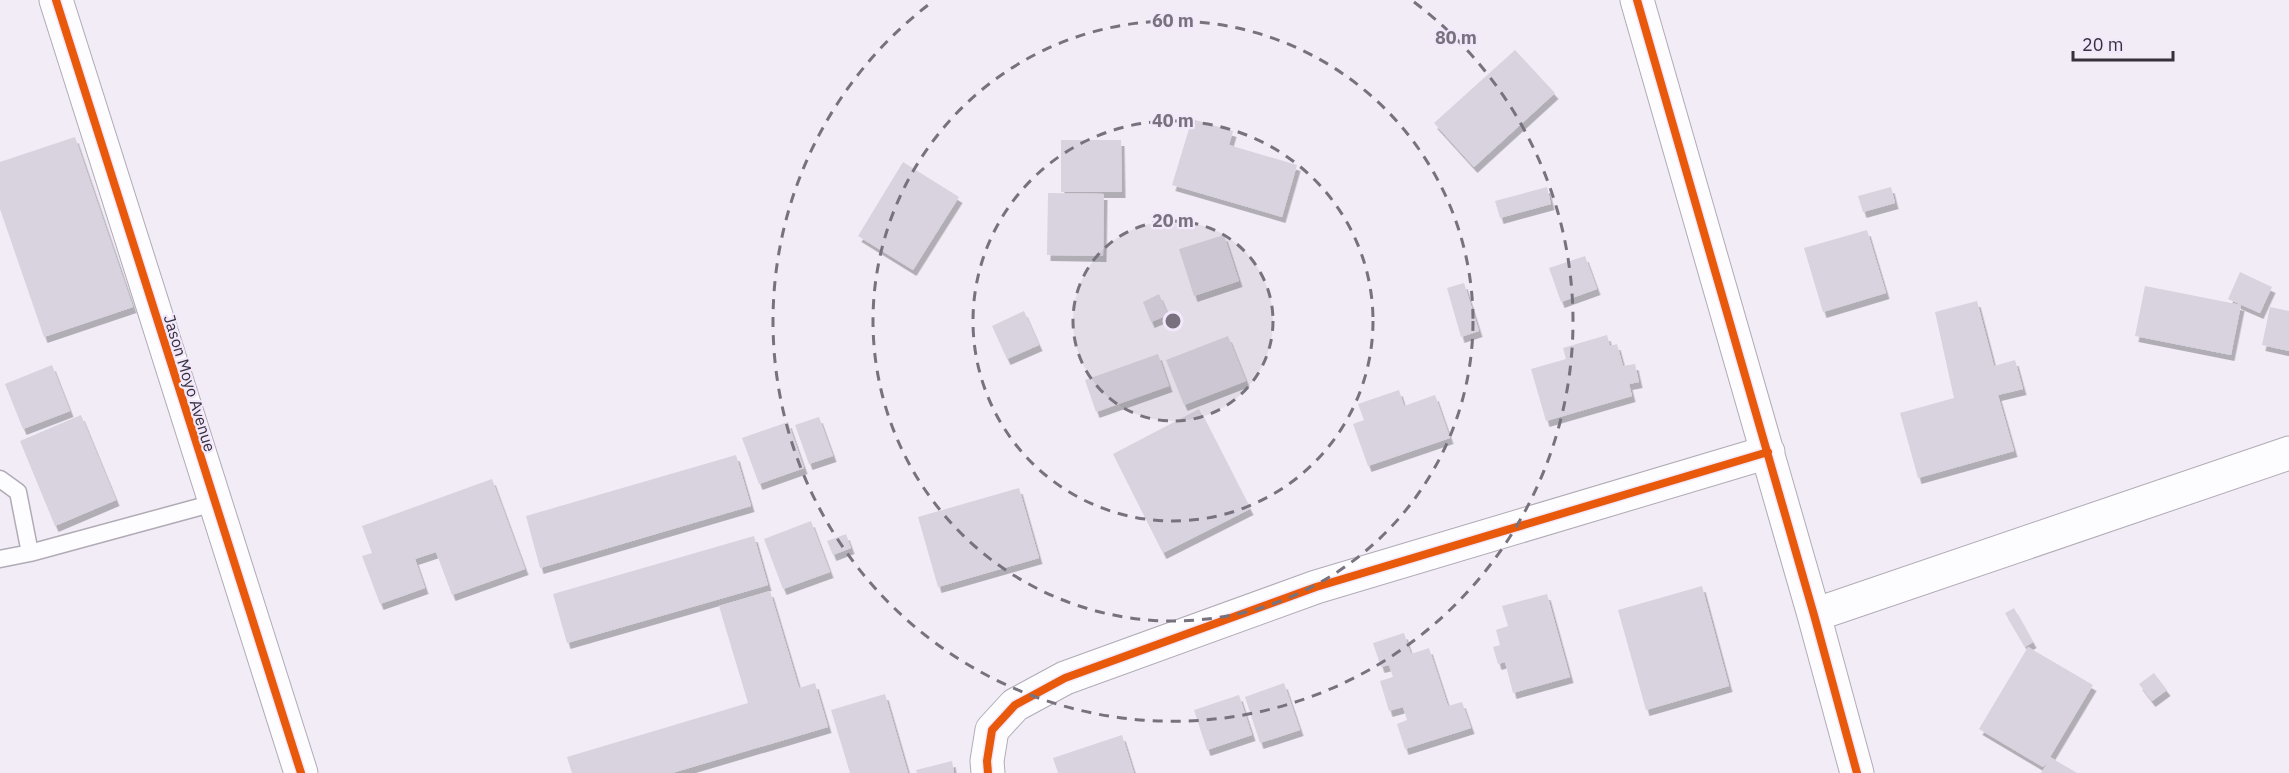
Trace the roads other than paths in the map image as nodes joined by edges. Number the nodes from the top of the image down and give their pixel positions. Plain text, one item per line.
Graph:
1 (56, 0) edge
2 (1637, 0) edge
3 (1768, 452) junction
4 (2289, 453) edge
5 (0, 478) edge
6 (214, 503) junction
7 (30, 553) junction
8 (0, 559) edge
9 (1814, 615) junction
10 (301, 773) edge
11 (988, 773) edge
12 (1857, 773) edge

1 - 6 street, Jason Moyo Avenue
2 - 3 street
3 - 9 street
3 - 11 street
4 - 9 street
5 - 7 lane
6 - 7 lane
6 - 10 street, Jason Moyo Avenue
7 - 8 lane
9 - 12 street

